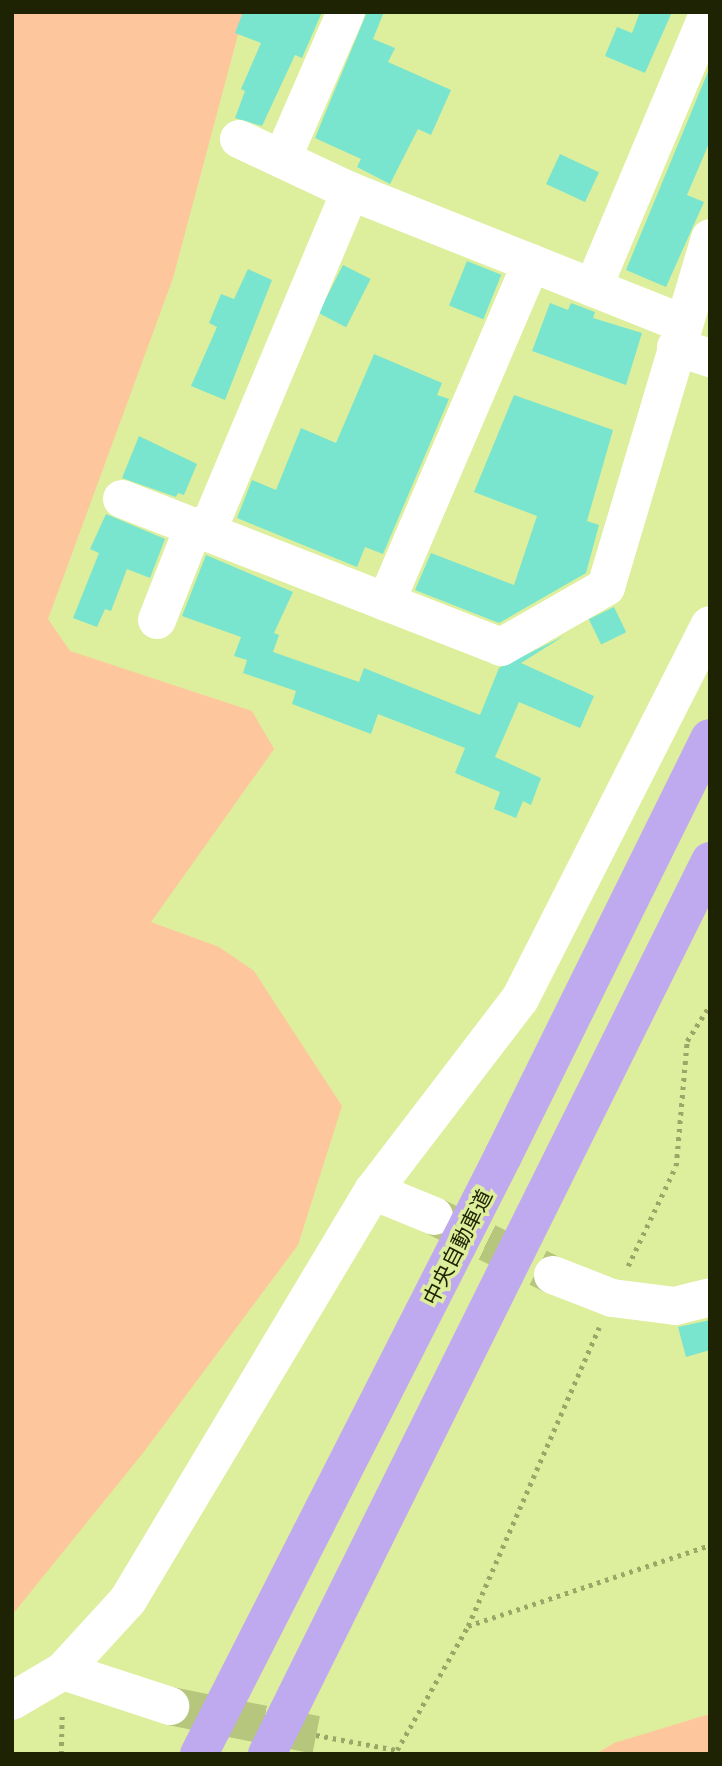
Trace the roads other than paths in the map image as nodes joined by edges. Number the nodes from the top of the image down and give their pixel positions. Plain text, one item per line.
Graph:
1 (346, 12) edge
2 (709, 12) edge
3 (239, 139) dead end
4 (282, 159) junction
5 (350, 191) junction
6 (710, 238) edge
7 (531, 263) junction
8 (593, 288) junction
9 (689, 343) edge
10 (122, 499) dead end
11 (200, 529) junction
12 (386, 602) junction
13 (158, 620) dead end
14 (710, 625) edge
15 (710, 738) edge
16 (710, 861) edge
17 (373, 1191) junction
18 (434, 1216) tunnel mouth
19 (553, 1275) tunnel mouth
20 (710, 1297) edge
21 (63, 1671) junction
22 (231, 1689) junction
23 (12, 1701) edge
24 (170, 1706) tunnel mouth
25 (186, 1754) edge
26 (199, 1754) edge
27 (267, 1754) edge

1 - 4 street
2 - 8 street
3 - 4 street
4 - 5 street
5 - 7 street
5 - 11 street
6 - 9 street
7 - 8 street
7 - 12 street
8 - 9 street
9 - 12 street
10 - 11 street
11 - 12 street
11 - 13 street
14 - 17 street
15 - 22 highway, 中央自動車道
16 - 27 highway
17 - 18 street
17 - 21 street
19 - 20 street
21 - 23 street
21 - 24 street
22 - 25 highway
22 - 26 highway, 中央自動車道

